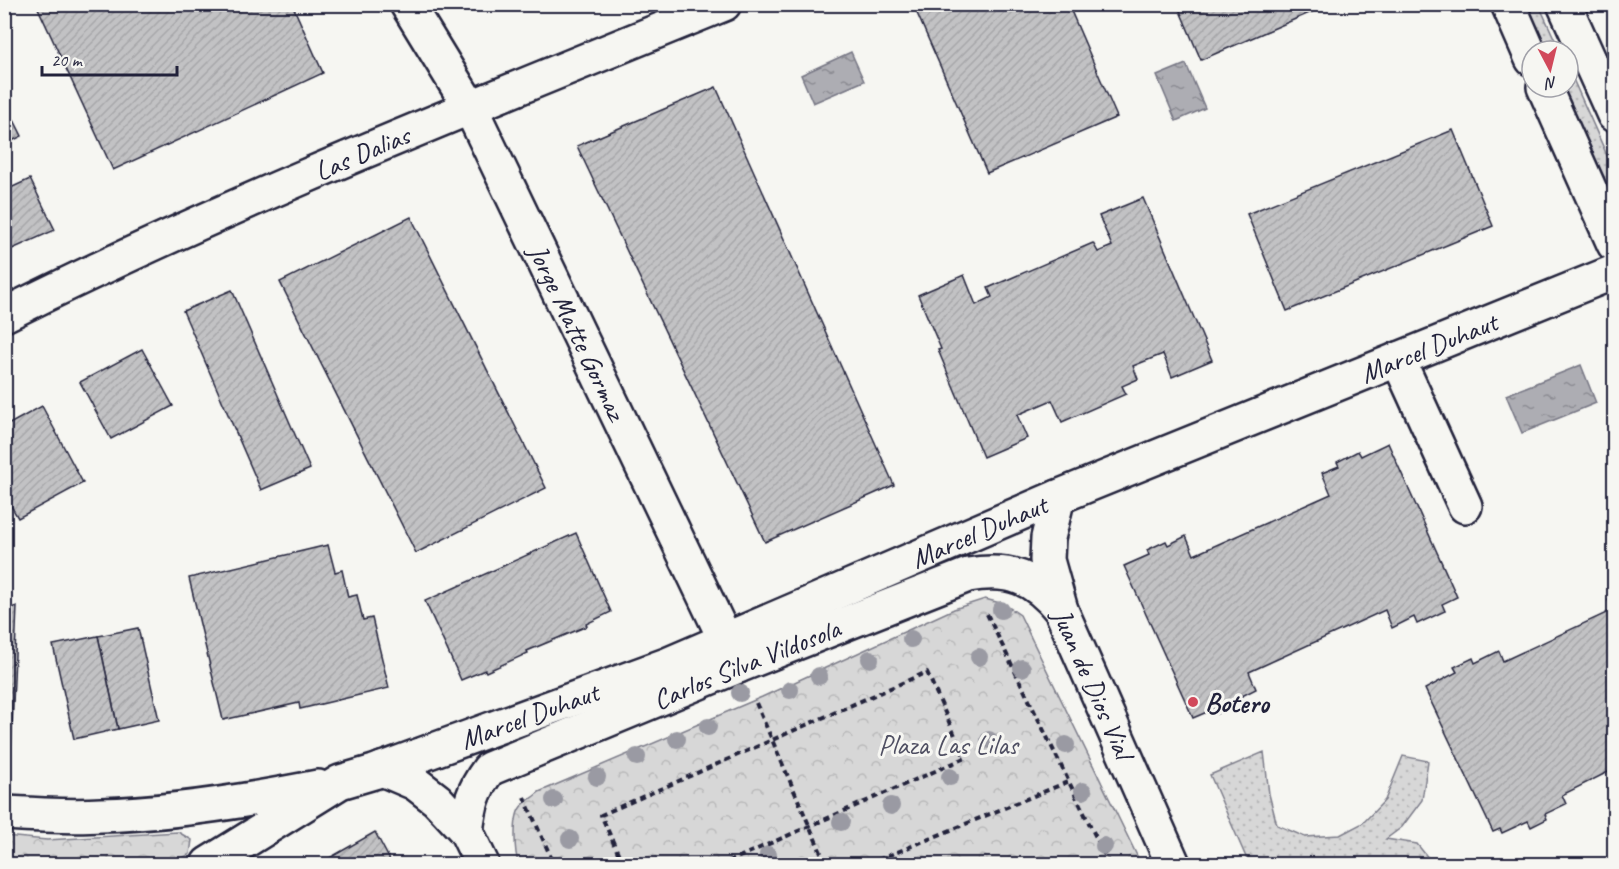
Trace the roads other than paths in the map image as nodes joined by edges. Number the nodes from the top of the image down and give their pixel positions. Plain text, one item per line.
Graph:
1 (407, 4) edge
2 (724, 4) edge
3 (1508, 4) edge
4 (1564, 4) edge
5 (1523, 39) edge
6 (1550, 99) edge
7 (470, 107) junction
8 (1614, 116) edge
9 (1614, 244) edge
10 (1614, 272) edge
11 (4, 315) edge
12 (1398, 359) junction
13 (1058, 496) junction
14 (1465, 506) dead end
15 (1061, 610) junction
16 (731, 653) junction
17 (382, 769) junction
18 (340, 782) junction
19 (4, 813) edge
20 (466, 831) junction
21 (208, 864) edge
22 (482, 864) edge
23 (1173, 864) edge

1 - 7 street, Jorge Matte Gormaz
2 - 7 street, Las Dalias
3 - 5 street
4 - 8 street
6 - 9 street
7 - 11 street, Las Dalias
7 - 16 street, Jorge Matte Gormaz
10 - 12 street, Marcel Duhaut
12 - 13 street, Marcel Duhaut
12 - 14 street
13 - 15 street, Juan de Dios Vial
13 - 16 street, Marcel Duhaut
15 - 16 street, Carlos Silva Vildosola
15 - 23 street, Juan de Dios Vial
16 - 17 street, Marcel Duhaut
16 - 20 street, Carlos Silva Vildosola
17 - 18 street, Marcel Duhaut
17 - 20 street
18 - 19 street, Marcel Duhaut
18 - 21 street, Marcel Duhaut
20 - 22 street

